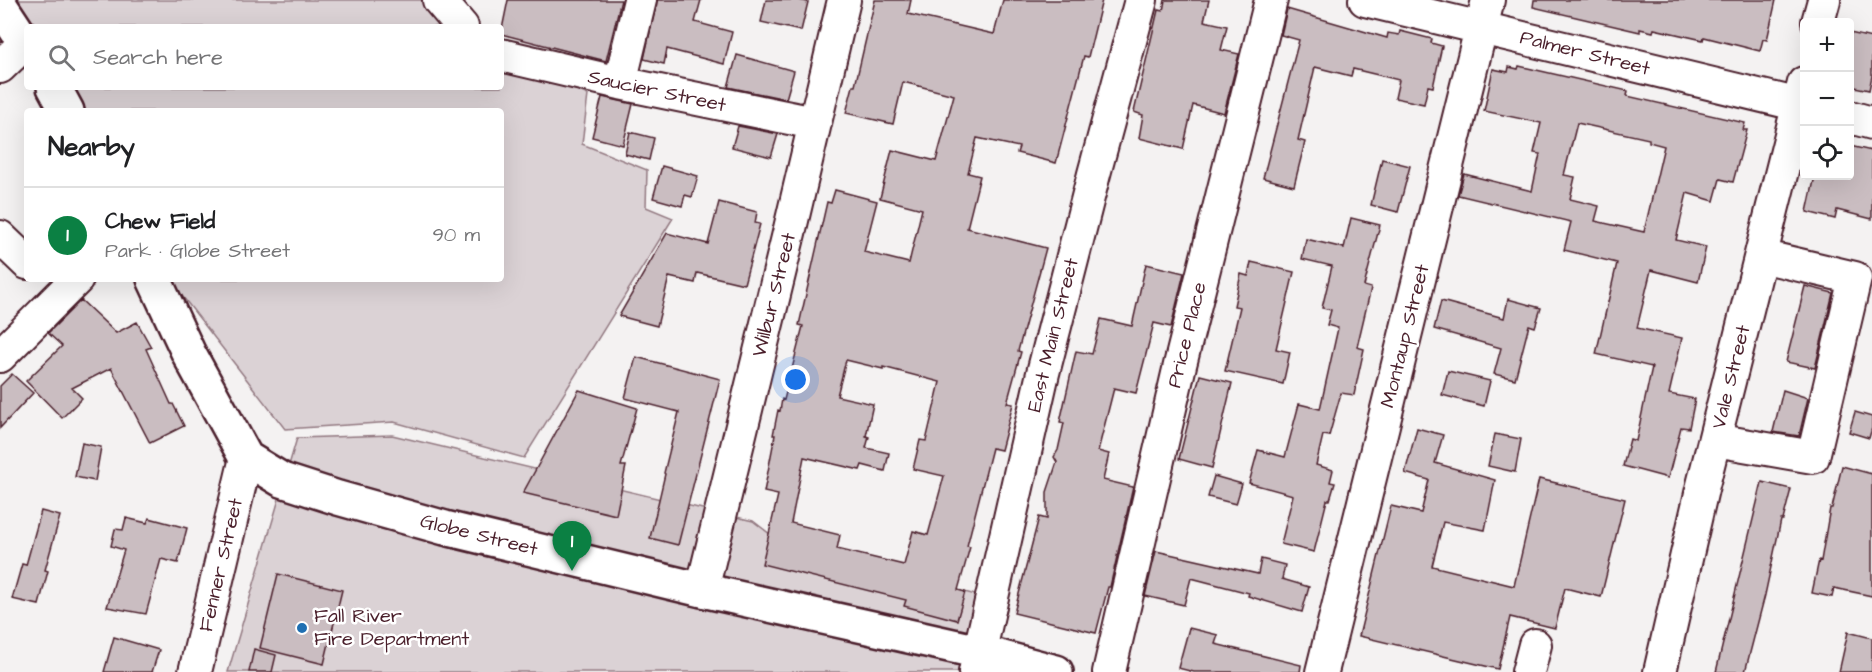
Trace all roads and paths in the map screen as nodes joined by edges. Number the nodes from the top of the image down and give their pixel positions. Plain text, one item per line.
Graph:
1 (439, 0) edge
2 (640, 0) edge
3 (844, 0) edge
4 (1141, 0) edge
5 (1272, 0) edge
6 (1365, 0) edge
7 (1824, 0) edge
8 (0, 5) edge
9 (1485, 14) edge
10 (1819, 18) edge
11 (459, 24) edge
12 (24, 42) edge
13 (24, 47) edge
14 (504, 56) edge
15 (0, 67) edge
16 (620, 83) junction
17 (56, 90) edge
18 (1800, 97) edge
19 (65, 108) edge
20 (1800, 109) edge
21 (1854, 118) edge
22 (814, 123) junction
23 (1872, 123) edge
24 (0, 237) edge
25 (1761, 256) junction
26 (24, 260) edge
27 (155, 282) edge
28 (60, 285) edge
29 (0, 356) edge
30 (1715, 440) junction
31 (246, 458) junction
32 (702, 590) junction
33 (977, 662) edge
34 (1328, 671) edge
35 (195, 672) edge
36 (1056, 672) edge
37 (1108, 672) edge
38 (1660, 672) edge

1 - 11 street
2 - 16 street
3 - 22 street, Wilbur Street
4 - 33 street, East Main Street
5 - 37 street, Price Place
6 - 9 street, Palmer Street
7 - 10 street
8 - 12 main road
9 - 18 street, Palmer Street
9 - 34 street, Montaup Street
13 - 15 street
14 - 16 street, Saucier Street
16 - 22 street, Saucier Street
17 - 19 main road
20 - 25 street, Vale Street
21 - 23 street
22 - 32 street, Wilbur Street
24 - 26 street
25 - 30 street, Vale Street
25 - 30 street
27 - 31 main road, Globe Street
28 - 29 street
30 - 38 street, Vale Street
31 - 32 main road, Globe Street
31 - 35 street, Fenner Street
32 - 33 main road, Globe Street
33 - 36 main road, Globe Street

